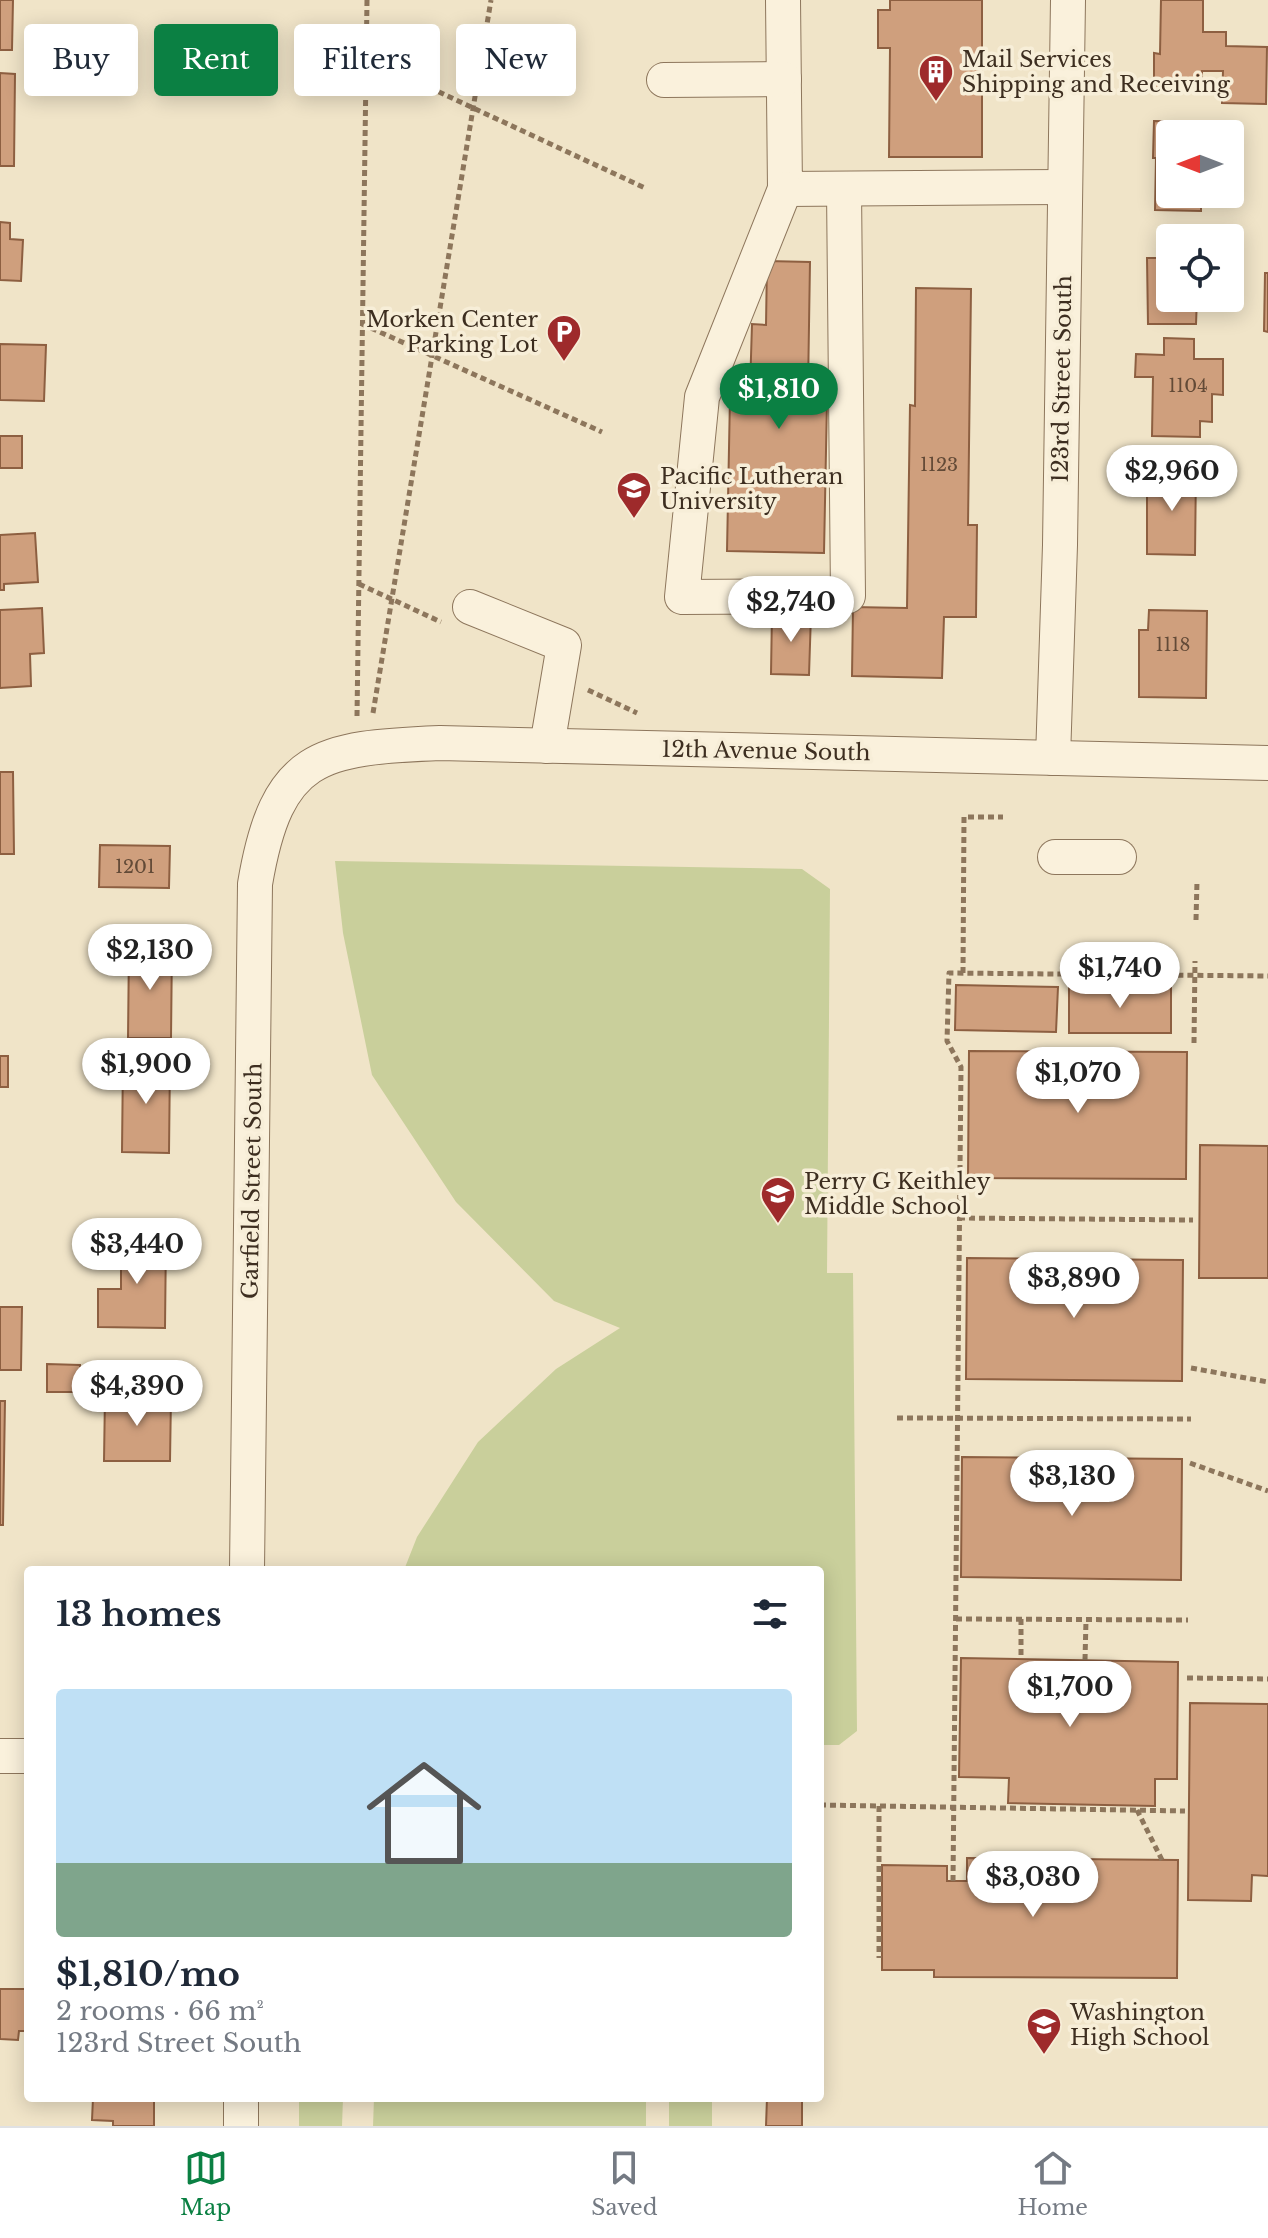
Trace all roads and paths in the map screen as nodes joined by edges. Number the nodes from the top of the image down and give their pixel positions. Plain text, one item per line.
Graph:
1 (367, 0) edge
2 (491, 0) edge
3 (783, 0) edge
4 (1068, 0) edge
5 (367, 24) edge
6 (784, 79) junction
7 (664, 80) dead end
8 (440, 92) edge
9 (365, 96) edge
10 (474, 107) junction
11 (1065, 187) junction
12 (645, 188) dead end
13 (785, 189) junction
14 (844, 189) junction
15 (362, 324) junction
16 (433, 355) junction
17 (602, 432) dead end
18 (470, 607) dead end
19 (368, 742) junction
20 (547, 746) junction
21 (1053, 758) junction
22 (1268, 763) edge
23 (280, 797) joint
24 (1003, 817) dead end
25 (1055, 857) dead end
26 (1119, 857) dead end
27 (1197, 881) dead end
28 (1196, 920) dead end
29 (1195, 961) dead end
30 (963, 973) junction
31 (1195, 975) junction
32 (1268, 976) edge
33 (1194, 1043) dead end
34 (959, 1218) junction
35 (1193, 1220) dead end
36 (1191, 1368) dead end
37 (1268, 1382) edge
38 (897, 1418) dead end
39 (958, 1419) junction
40 (1191, 1419) dead end
41 (1190, 1463) dead end
42 (1268, 1491) edge
43 (247, 1566) edge
44 (956, 1619) junction
45 (1021, 1619) junction
46 (1086, 1620) junction
47 (1188, 1620) dead end
48 (1021, 1659) dead end
49 (1085, 1660) dead end
50 (1187, 1678) dead end
51 (1268, 1679) edge
52 (0, 1756) edge
53 (24, 1756) edge
54 (824, 1805) edge
55 (879, 1806) junction
56 (954, 1807) junction
57 (1137, 1810) junction
58 (1185, 1811) dead end
59 (1162, 1860) dead end
60 (953, 1881) dead end
61 (879, 1958) dead end
62 (241, 2102) edge
63 (241, 2126) edge

1 - 5 path
2 - 10 path
3 - 6 street
4 - 11 street, 123rd Street South
6 - 7 street
6 - 13 street
8 - 10 path
9 - 15 path
10 - 12 path
10 - 16 path
11 - 14 street
11 - 21 street, 123rd Street South
13 - 14 street
13 - 14 street
15 - 16 path
15 - 19 path
16 - 17 path
16 - 19 path
18 - 20 street
19 - 20 street, 12th Avenue South
19 - 23 street, 12th Avenue South
20 - 21 street, 12th Avenue South
21 - 22 street, 12th Avenue South
23 - 43 street, Garfield Street South
24 - 30 path
25 - 26 street
27 - 28 path
29 - 31 path
30 - 31 path
30 - 34 path
31 - 32 path
31 - 33 path
34 - 35 path
34 - 39 path
36 - 37 path
38 - 39 path
39 - 40 path
39 - 44 path
41 - 42 path
44 - 45 path
44 - 56 path
45 - 46 path
45 - 48 path
46 - 47 path
46 - 49 path
50 - 51 path
52 - 53 street
54 - 55 path
55 - 56 path
55 - 61 path
56 - 57 path
56 - 60 path
57 - 58 path
57 - 59 path
62 - 63 street

